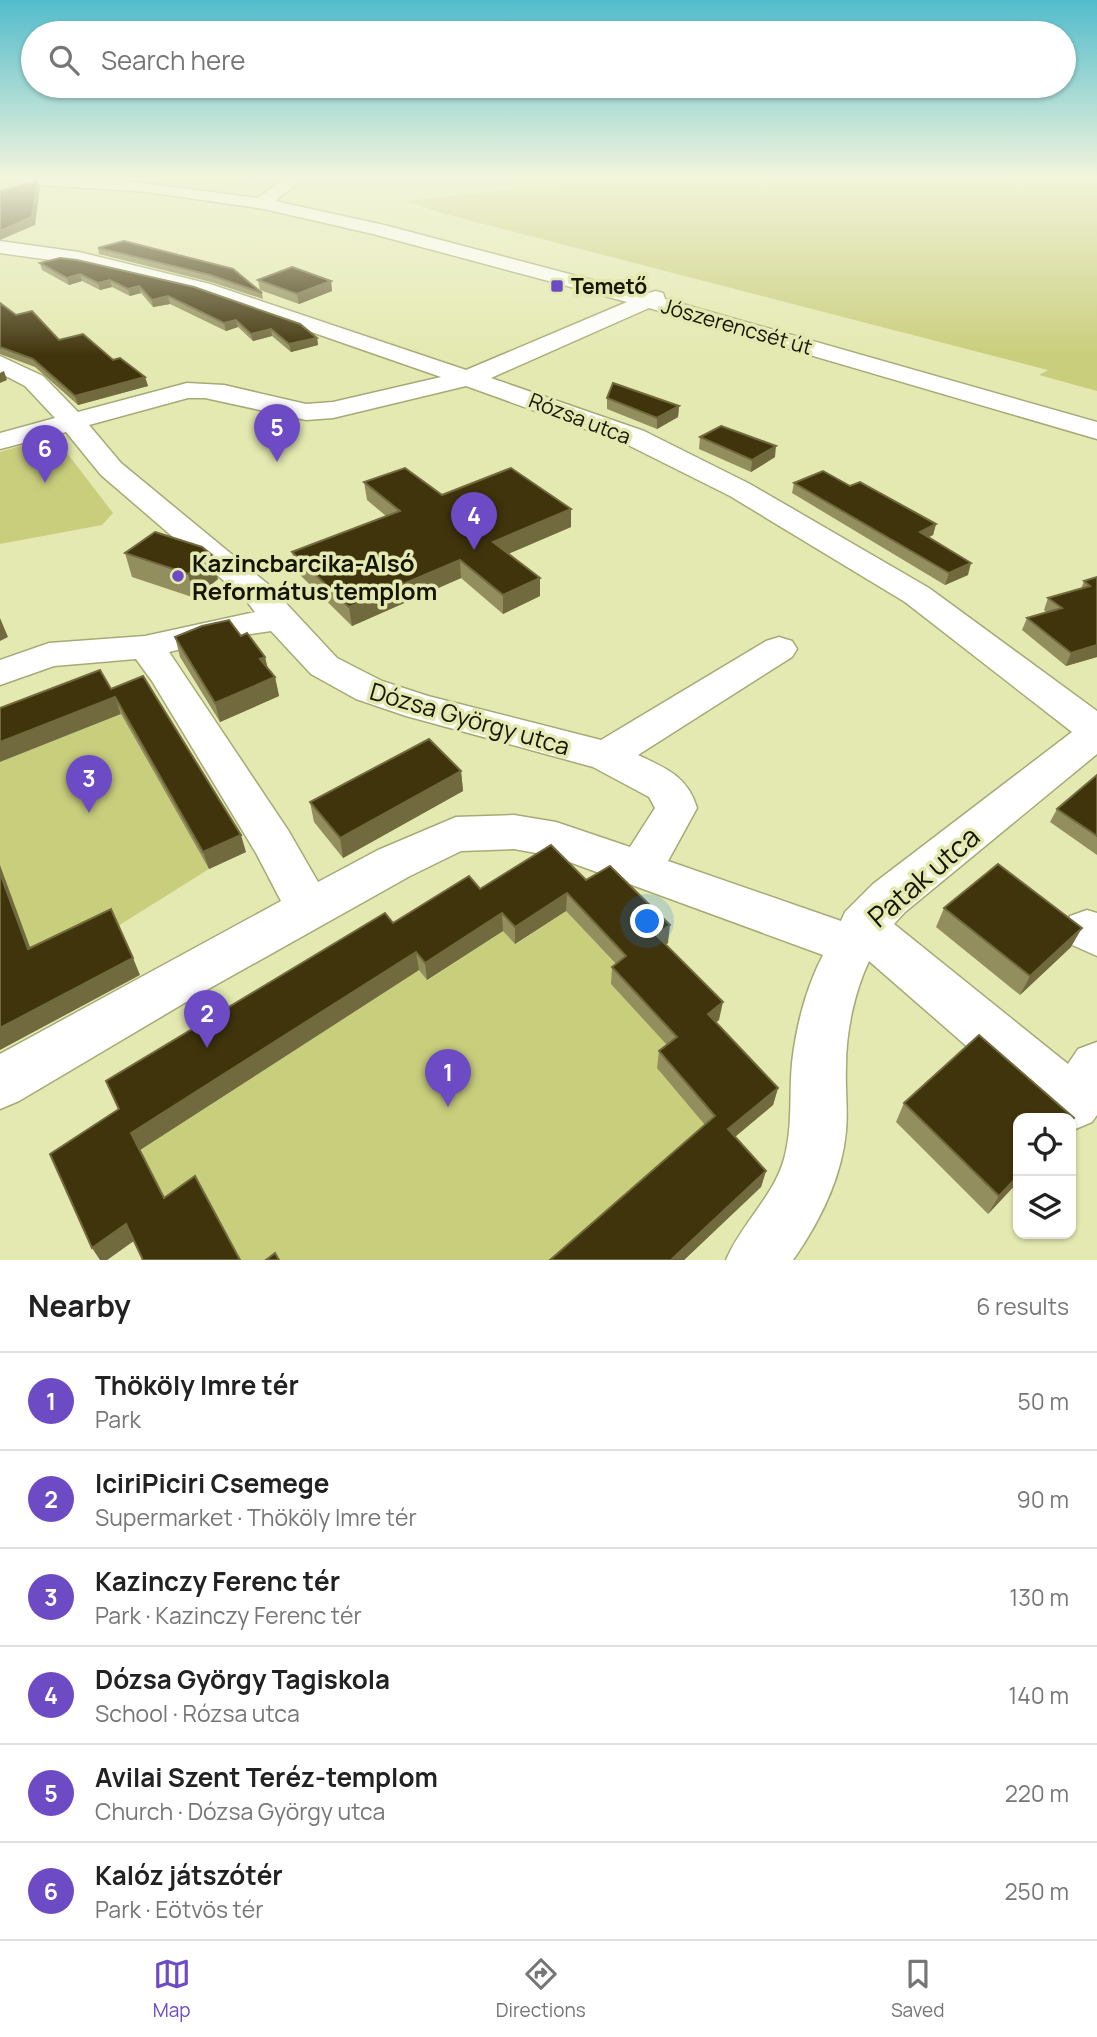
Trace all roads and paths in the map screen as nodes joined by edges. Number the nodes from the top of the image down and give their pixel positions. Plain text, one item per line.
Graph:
1 (411, 238) edge
2 (0, 247) edge
3 (654, 297) junction
4 (0, 363) edge
5 (466, 378) junction
6 (1097, 419) edge
7 (70, 420) junction
8 (1097, 431) edge
9 (0, 441) edge
10 (278, 619) junction
11 (145, 647) junction
12 (779, 649) dead end
13 (0, 673) edge
14 (1097, 732) edge
15 (606, 756) junction
16 (640, 868) junction
17 (309, 909) junction
18 (858, 936) junction
19 (1097, 1066) edge
20 (0, 1083) edge
21 (757, 1260) edge

1 - 3 street, Jószerencsét út
2 - 5 street, Rózsa utca
3 - 5 street
3 - 6 street, Jószerencsét út
3 - 8 street, Jószerencsét út
4 - 7 street, Dózsa György utca
5 - 7 street
5 - 14 street, Rózsa utca
7 - 9 street
7 - 10 street, Dózsa György utca
10 - 11 street
10 - 15 street, Dózsa György utca
11 - 13 street
11 - 17 street
12 - 15 street
14 - 18 street, Patak utca
15 - 16 street, Dózsa György utca
16 - 17 street
16 - 18 street
17 - 20 street
18 - 19 street
18 - 21 street, Patak utca

